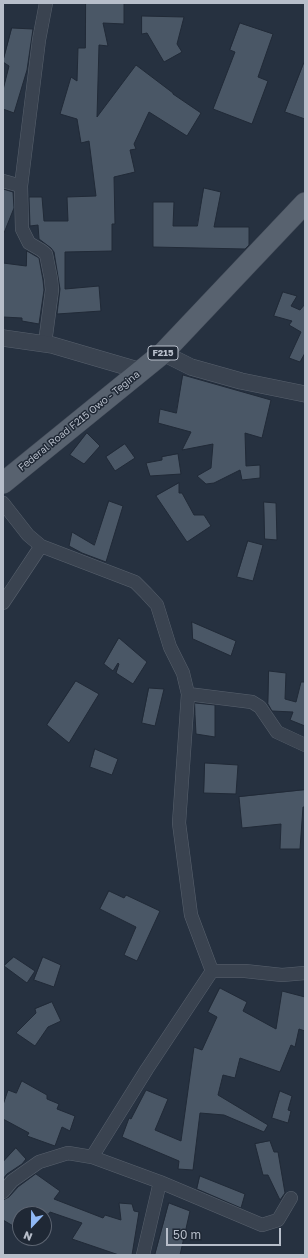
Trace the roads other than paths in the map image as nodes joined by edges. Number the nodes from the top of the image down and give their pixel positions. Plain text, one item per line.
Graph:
1 (46, 3) edge
2 (3, 181) edge
3 (21, 186) junction
4 (305, 203) edge
5 (3, 338) edge
6 (45, 343) junction
7 (163, 353) junction
8 (141, 371) junction
9 (305, 394) edge
10 (3, 483) edge
11 (3, 503) edge
12 (40, 546) junction
13 (3, 603) edge
14 (188, 694) junction
15 (305, 745) edge
16 (212, 971) junction
17 (305, 973) edge
18 (92, 1157) junction
19 (160, 1182) junction
20 (3, 1192) edge
21 (291, 1198) dead end
22 (143, 1255) edge

1 - 3 street
2 - 3 street
3 - 6 street
4 - 7 main road, Federal Road F215 Owo - Tegina / F215
5 - 6 street
6 - 8 street
7 - 8 main road, Federal Road F215 Owo - Tegina / F215
7 - 9 street
8 - 10 main road, Federal Road F215 Owo - Tegina / F215
11 - 12 street
12 - 13 street
12 - 14 street
14 - 15 street
14 - 16 street
16 - 17 street
16 - 18 street
18 - 19 street
18 - 20 street
19 - 21 street
19 - 22 street

